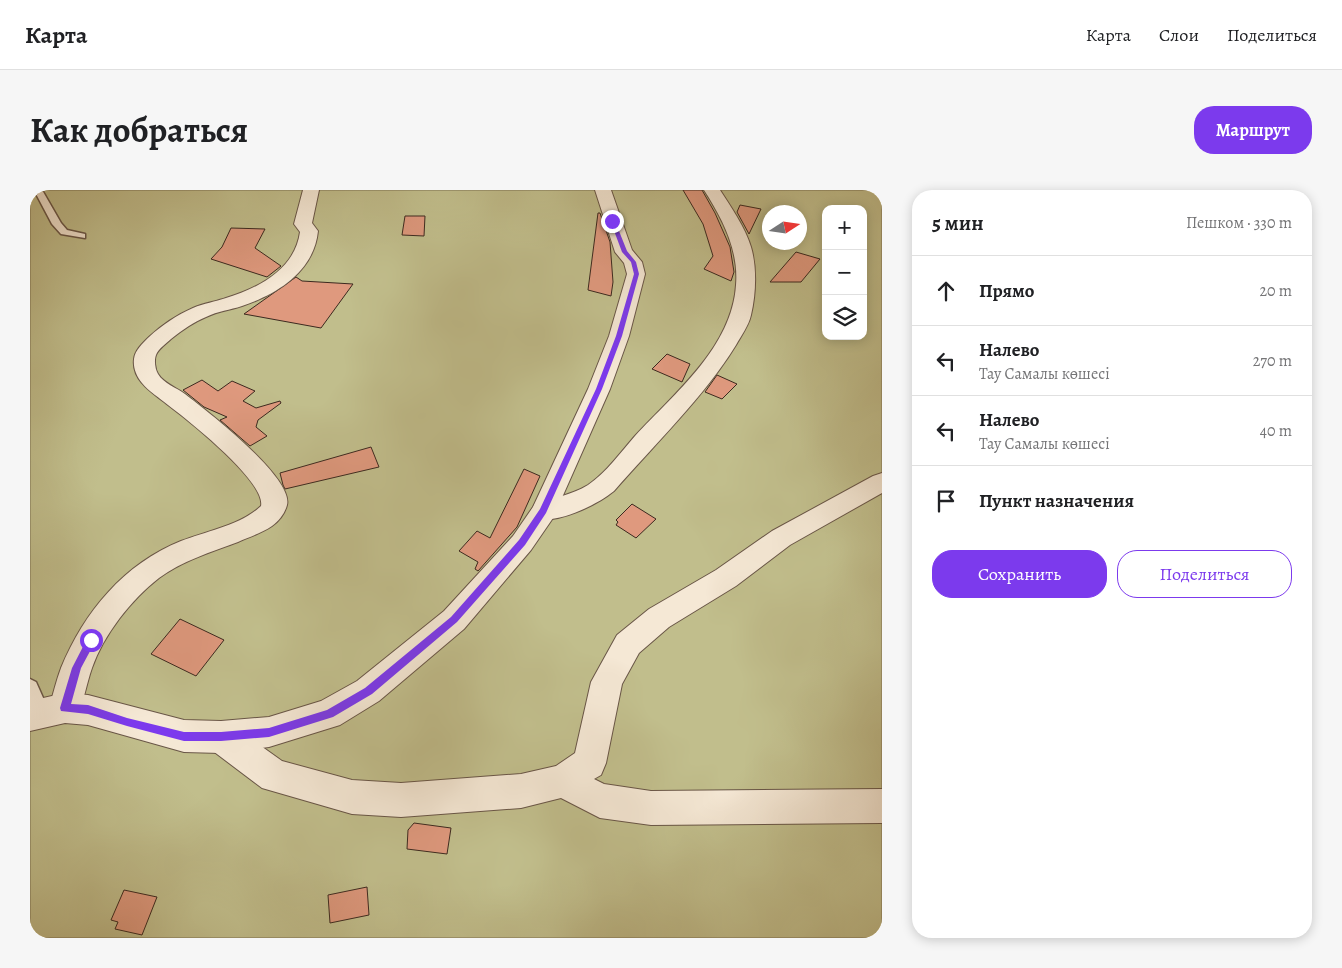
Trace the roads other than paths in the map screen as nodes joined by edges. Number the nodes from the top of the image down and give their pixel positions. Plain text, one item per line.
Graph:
1 (38, 190) edge
2 (311, 190) edge
3 (603, 190) edge
4 (712, 190) edge
5 (82, 236) dead end
6 (882, 482) edge
7 (544, 510) junction
8 (30, 687) edge
9 (47, 712) edge
10 (221, 737) junction
11 (563, 781) junction
12 (882, 806) edge

1 - 5 lane
2 - 9 street
3 - 7 street
4 - 7 street
6 - 11 street
7 - 10 street
8 - 9 lane
9 - 10 street
10 - 11 street
11 - 12 street

